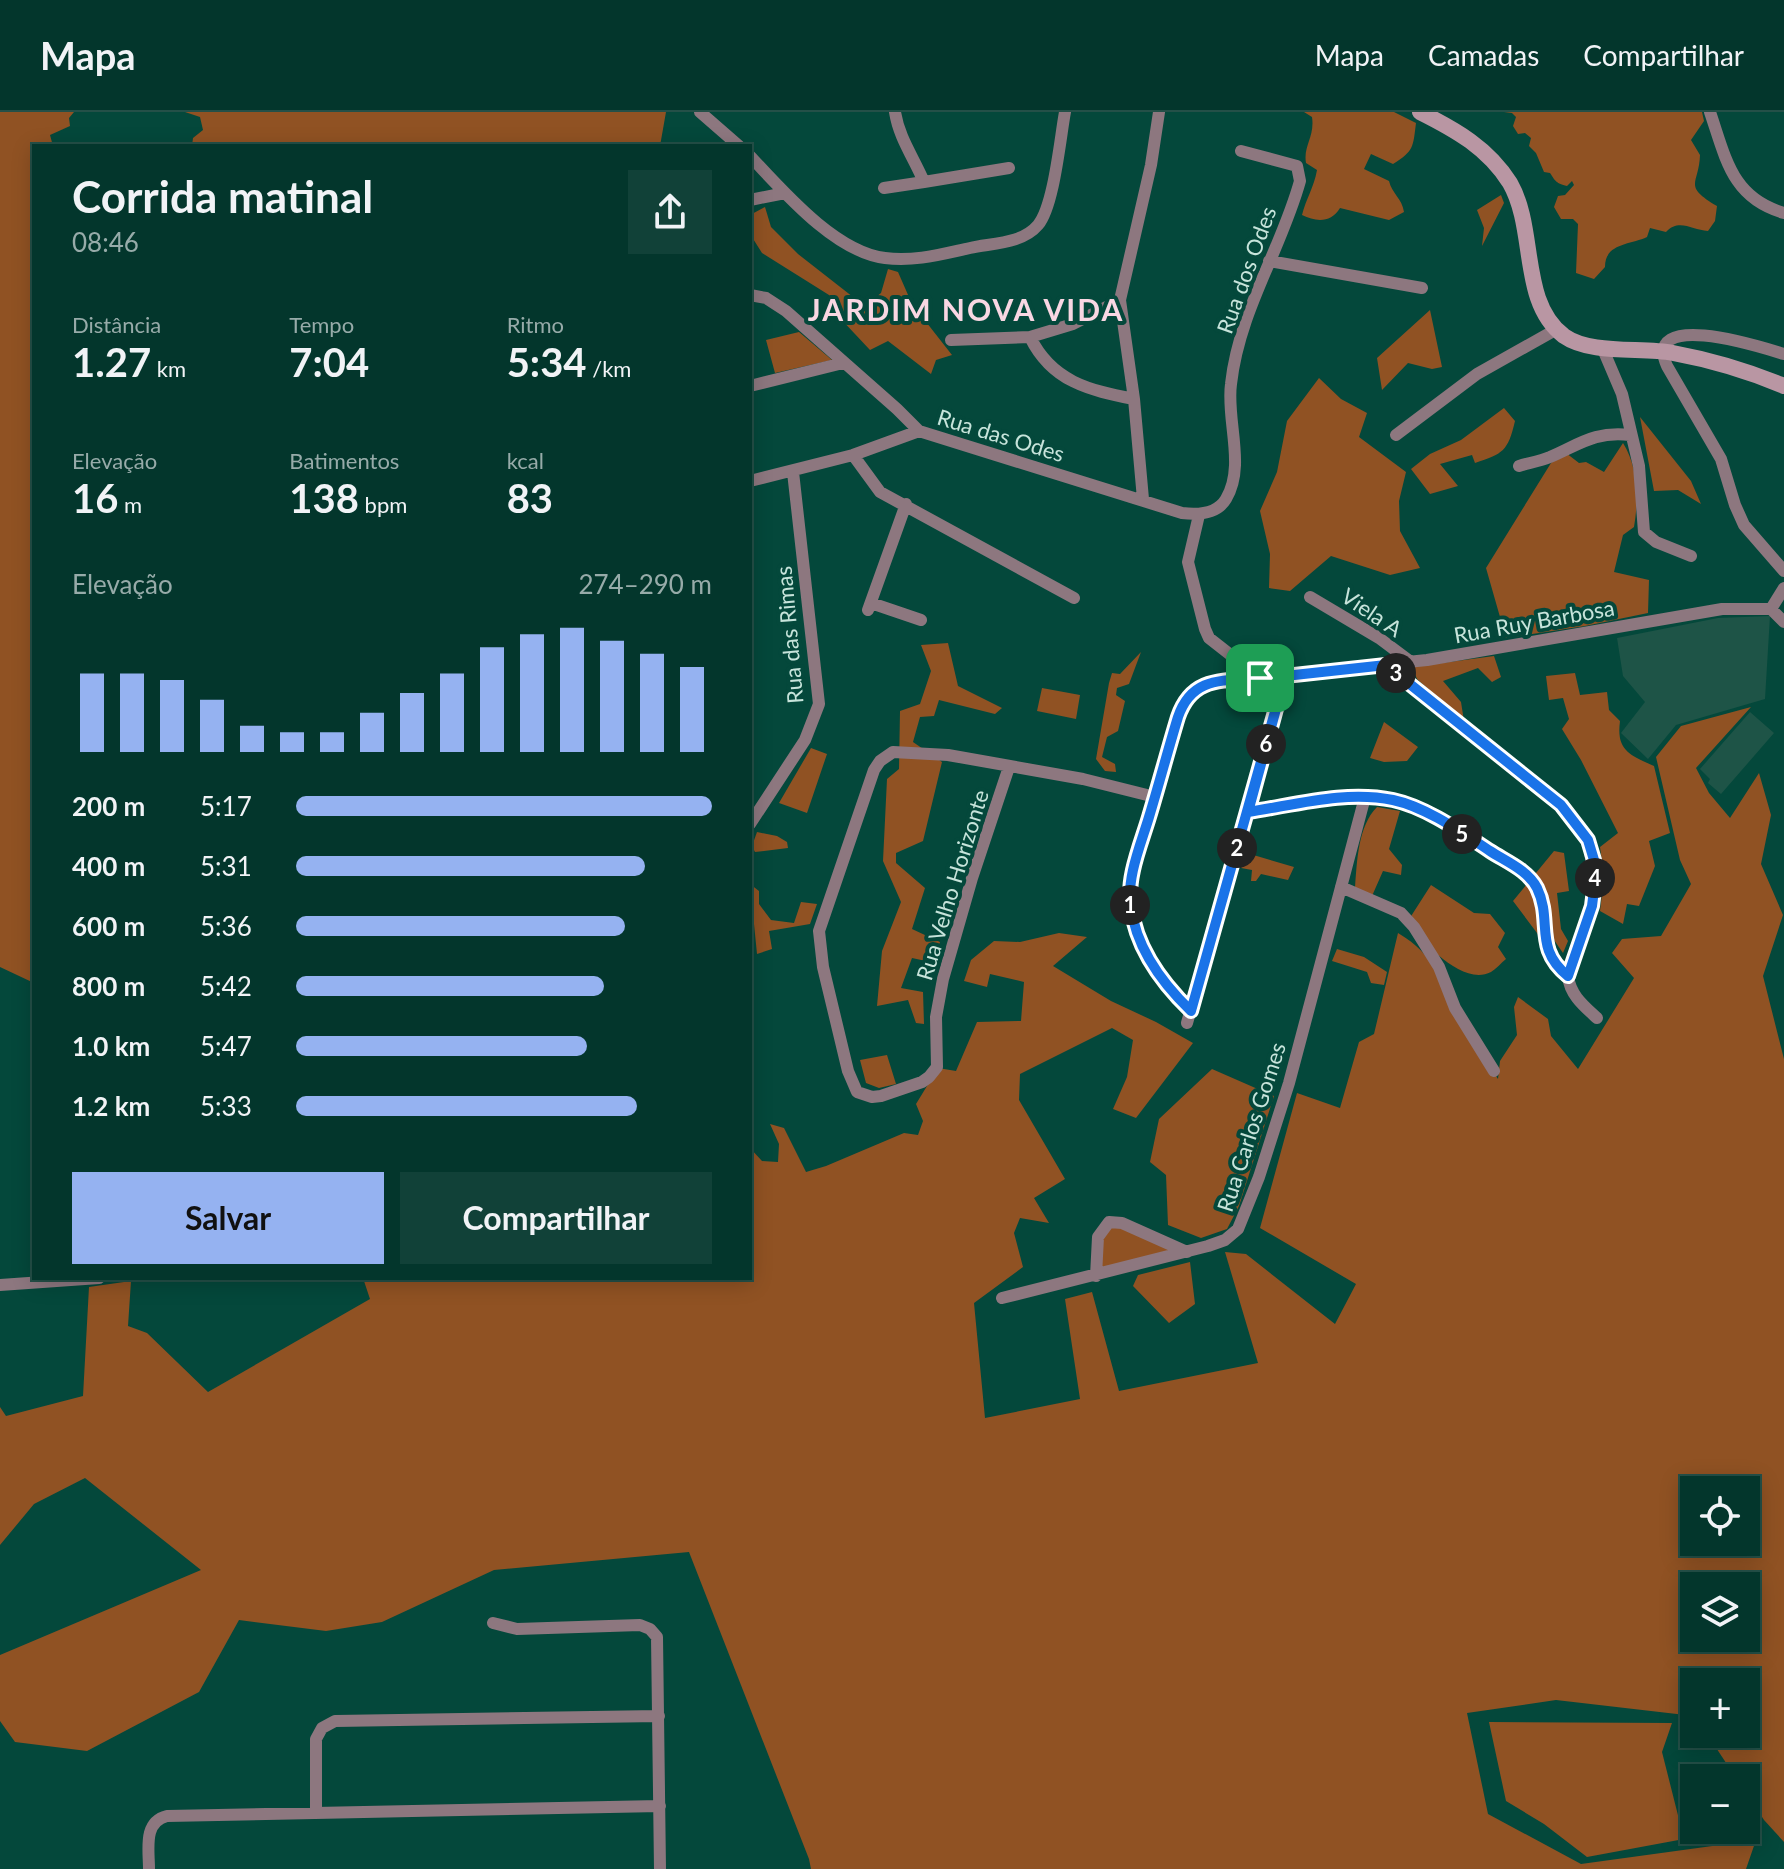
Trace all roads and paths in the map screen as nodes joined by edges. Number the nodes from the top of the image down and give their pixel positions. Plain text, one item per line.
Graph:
1 (700, 112) edge
2 (895, 112) edge
3 (1065, 112) edge
4 (1159, 112) edge
5 (1420, 112) edge
6 (1710, 112) edge
7 (737, 144) edge
8 (1241, 151) dead end
9 (752, 158) edge
10 (1009, 168) dead end
11 (924, 182) junction
12 (884, 188) dead end
13 (785, 193) junction
14 (752, 200) edge
15 (1784, 213) edge
16 (1269, 261) junction
17 (1422, 288) dead end
18 (752, 295) edge
19 (1120, 300) junction
20 (1557, 329) junction
21 (1030, 337) junction
22 (951, 340) dead end
23 (1602, 347) junction
24 (1663, 352) junction
25 (1784, 354) edge
26 (843, 363) junction
27 (752, 386) edge
28 (1784, 386) edge
29 (1134, 399) junction
30 (919, 431) junction
31 (1396, 435) dead end
32 (1630, 435) junction
33 (853, 455) junction
34 (1519, 466) dead end
35 (793, 472) junction
36 (752, 481) edge
37 (1143, 499) junction
38 (906, 504) junction
39 (1199, 515) junction
40 (1691, 556) dead end
41 (1784, 571) edge
42 (1784, 588) edge
43 (1310, 597) dead end
44 (1074, 598) dead end
45 (1778, 606) edge
46 (921, 620) dead end
47 (1784, 622) edge
48 (1411, 662) junction
49 (1386, 665) junction
50 (1285, 676) junction
51 (1260, 678) junction
52 (1009, 767) junction
53 (1155, 797) junction
54 (1365, 797) junction
55 (1248, 812) junction
56 (752, 821) edge
57 (1341, 887) junction
58 (1568, 976) junction
59 (1597, 1018) dead end
60 (1494, 1071) dead end
61 (1187, 1252) junction
62 (1096, 1276) junction
63 (71, 1280) edge
64 (0, 1285) edge
65 (1002, 1298) dead end
66 (493, 1623) dead end
67 (659, 1716) junction
68 (660, 1806) junction
69 (316, 1813) junction
70 (149, 1869) edge
71 (660, 1869) edge

1 - 7 street
2 - 11 street
3 - 13 street
4 - 19 street
5 - 20 main road
6 - 15 street
8 - 16 street, Rua dos Odes
9 - 13 street
10 - 11 street
11 - 12 street
13 - 14 street
16 - 17 street
16 - 39 street, Rua dos Odes
18 - 26 street, Rua das Odes
19 - 21 street
19 - 29 street
20 - 23 main road
20 - 31 street
21 - 22 street
21 - 29 street
23 - 24 main road
23 - 32 street
24 - 25 street
24 - 28 main road
24 - 41 street
26 - 27 street
26 - 30 street, Rua das Odes
29 - 37 street
30 - 33 street
30 - 37 street, Rua das Odes
32 - 34 street
32 - 40 street
33 - 35 street
33 - 38 street
35 - 36 street
35 - 56 street, Rua das Rimas
37 - 39 street
38 - 44 street
38 - 46 street
39 - 51 street
42 - 45 street
43 - 48 street, Viela A
45 - 47 street
45 - 48 street, Rua Ruy Barbosa
48 - 49 street, Rua Ruy Barbosa
49 - 50 street, Rua Ruy Barbosa
49 - 58 street
50 - 51 street, Rua Ruy Barbosa
50 - 55 street
51 - 53 street, Rua Ruy Barbosa
52 - 52 street, Rua Velho Horizonte
52 - 53 street, Rua Velho Horizonte
53 - 55 street, Rua Ruy Barbosa
54 - 55 street
54 - 57 street, Rua Carlos Gomes
54 - 58 street
57 - 60 street
57 - 61 street, Rua Carlos Gomes
58 - 59 street
61 - 62 street, Rua Carlos Gomes
61 - 62 street
62 - 65 street, Rua Carlos Gomes
63 - 64 street
66 - 67 street
67 - 68 street
67 - 69 street
68 - 69 street
68 - 71 street
69 - 70 street

